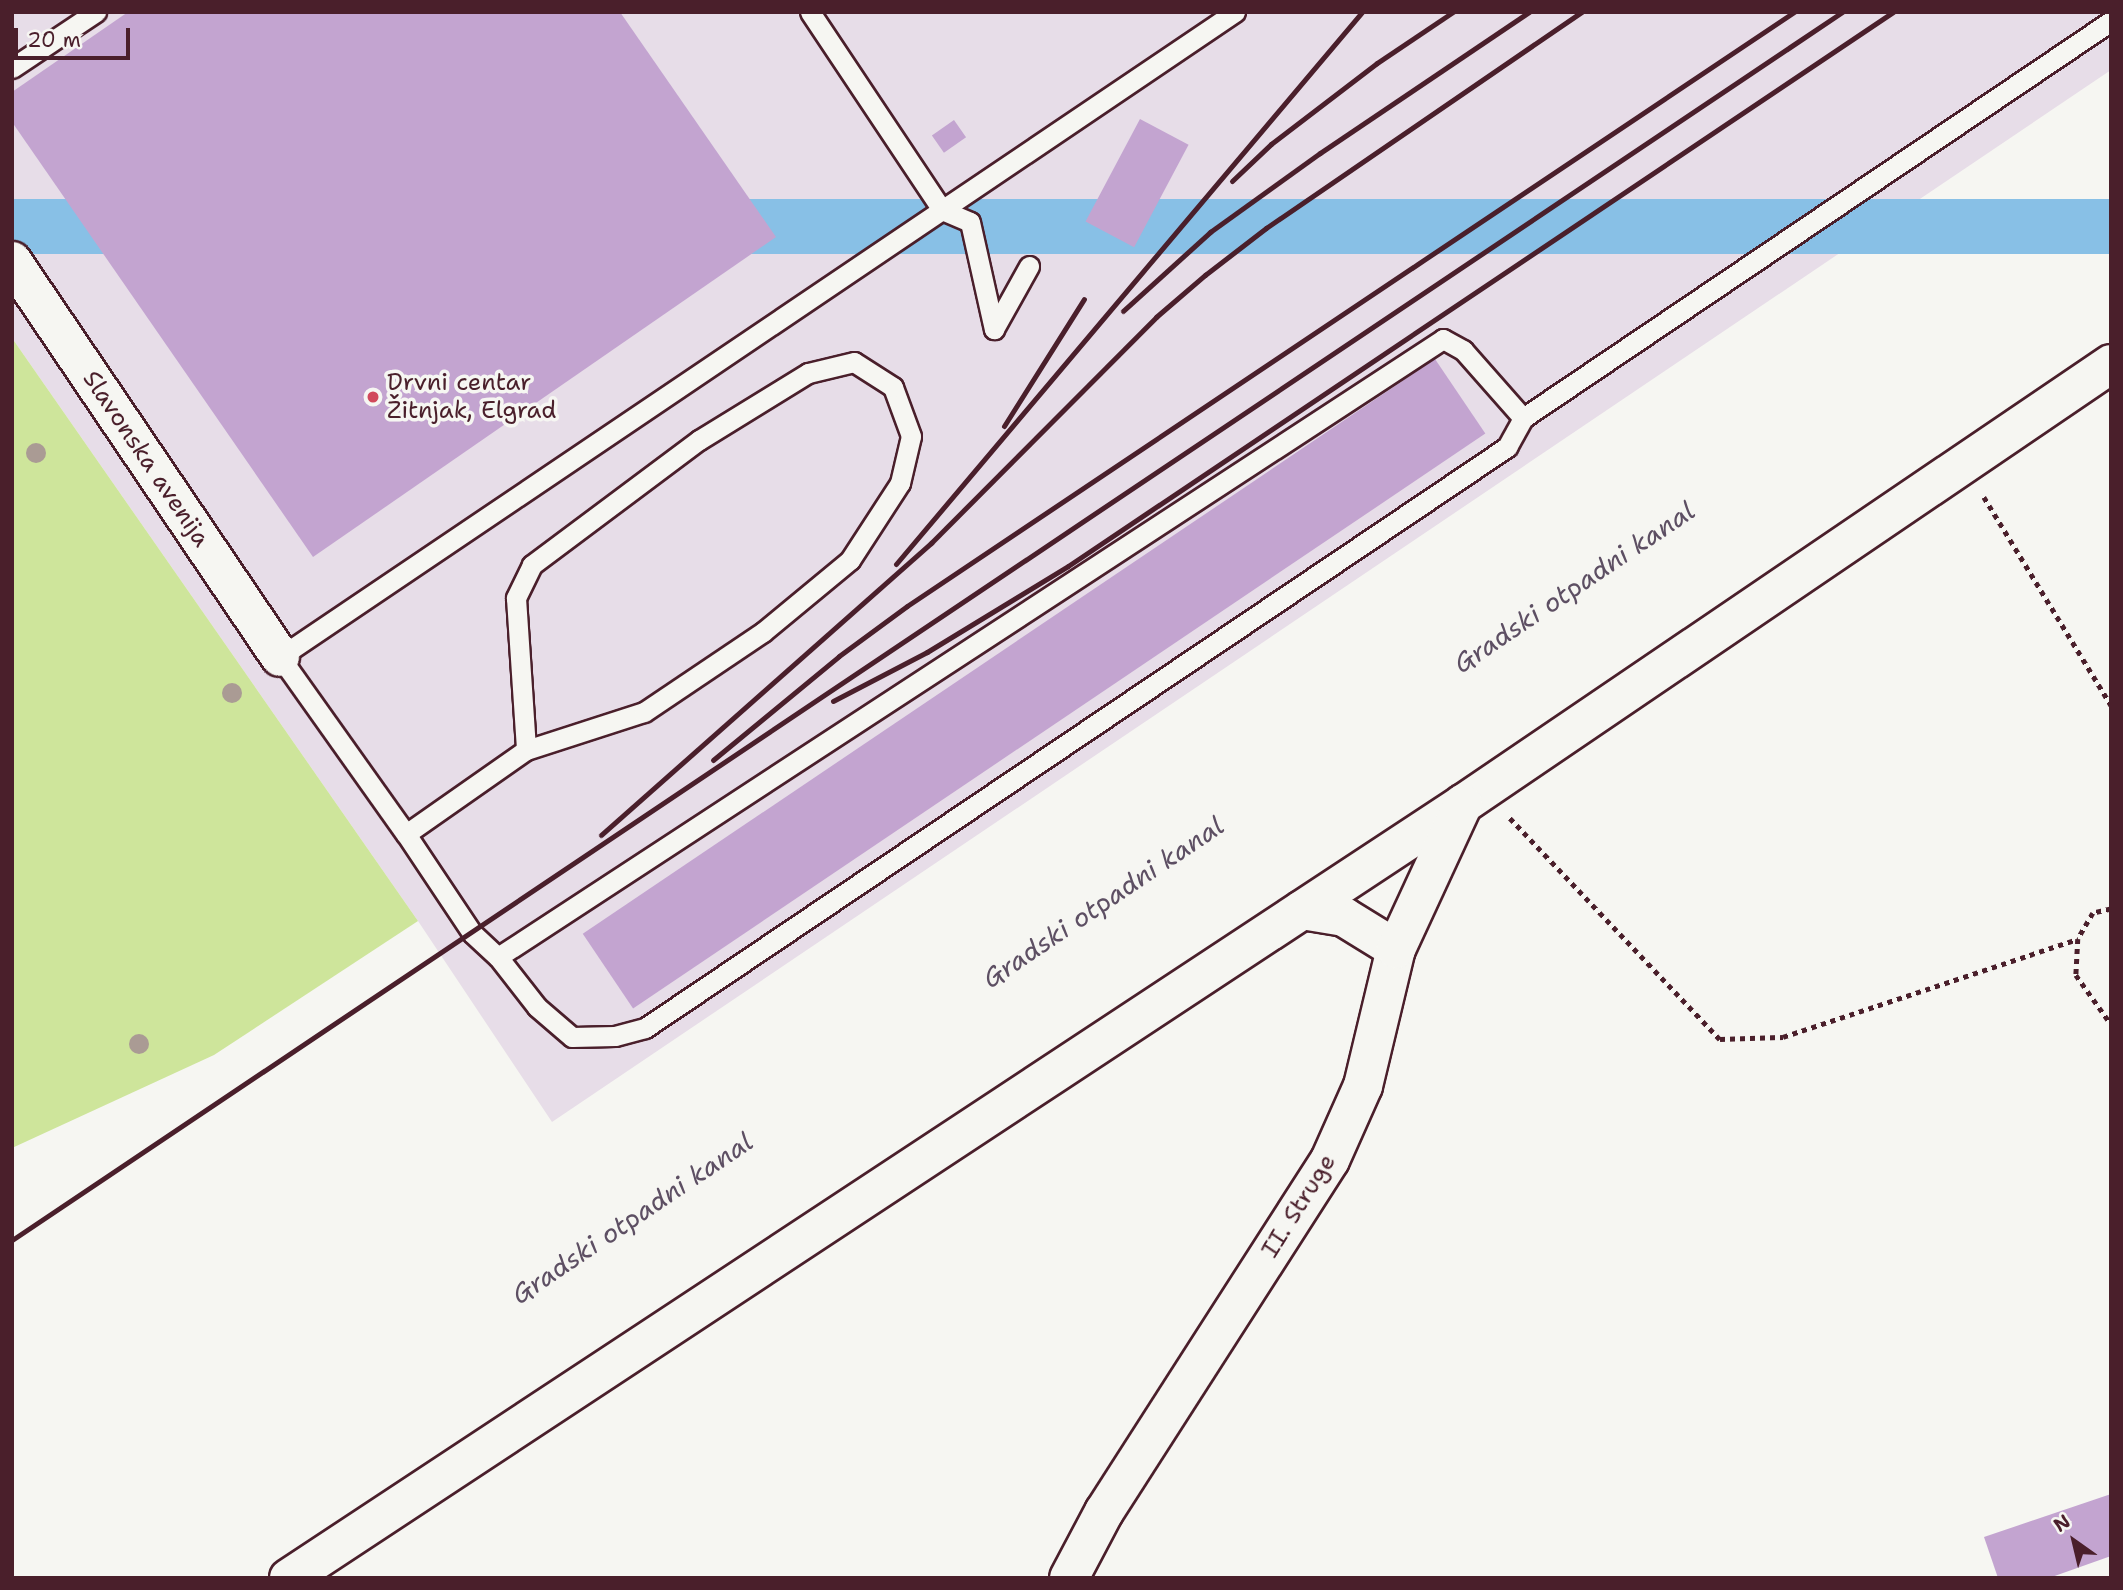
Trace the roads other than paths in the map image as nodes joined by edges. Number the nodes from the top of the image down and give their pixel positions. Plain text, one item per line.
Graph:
1 (96, 12) edge
2 (810, 12) edge
3 (1235, 12) edge
4 (2111, 21) edge
5 (12, 68) edge
6 (943, 210) junction
7 (12, 261) edge
8 (1029, 266) dead end
9 (2111, 364) edge
10 (1523, 418) junction
11 (280, 657) junction
12 (526, 750) junction
13 (1473, 797) junction
14 (406, 834) junction
15 (1302, 910) junction
16 (1396, 949) junction
17 (498, 957) junction
18 (289, 1578) edge
19 (1069, 1578) edge

1 - 5 lane
2 - 6 lane
3 - 6 lane
4 - 10 lane
6 - 8 lane
6 - 11 lane
7 - 11 street, Slavonska avenija
9 - 13 street
10 - 17 lane
10 - 17 lane
11 - 14 lane
12 - 12 lane
12 - 14 lane
13 - 15 street
13 - 16 street, II. Struge
14 - 17 lane
15 - 16 street
15 - 18 street
16 - 19 street, II. Struge

